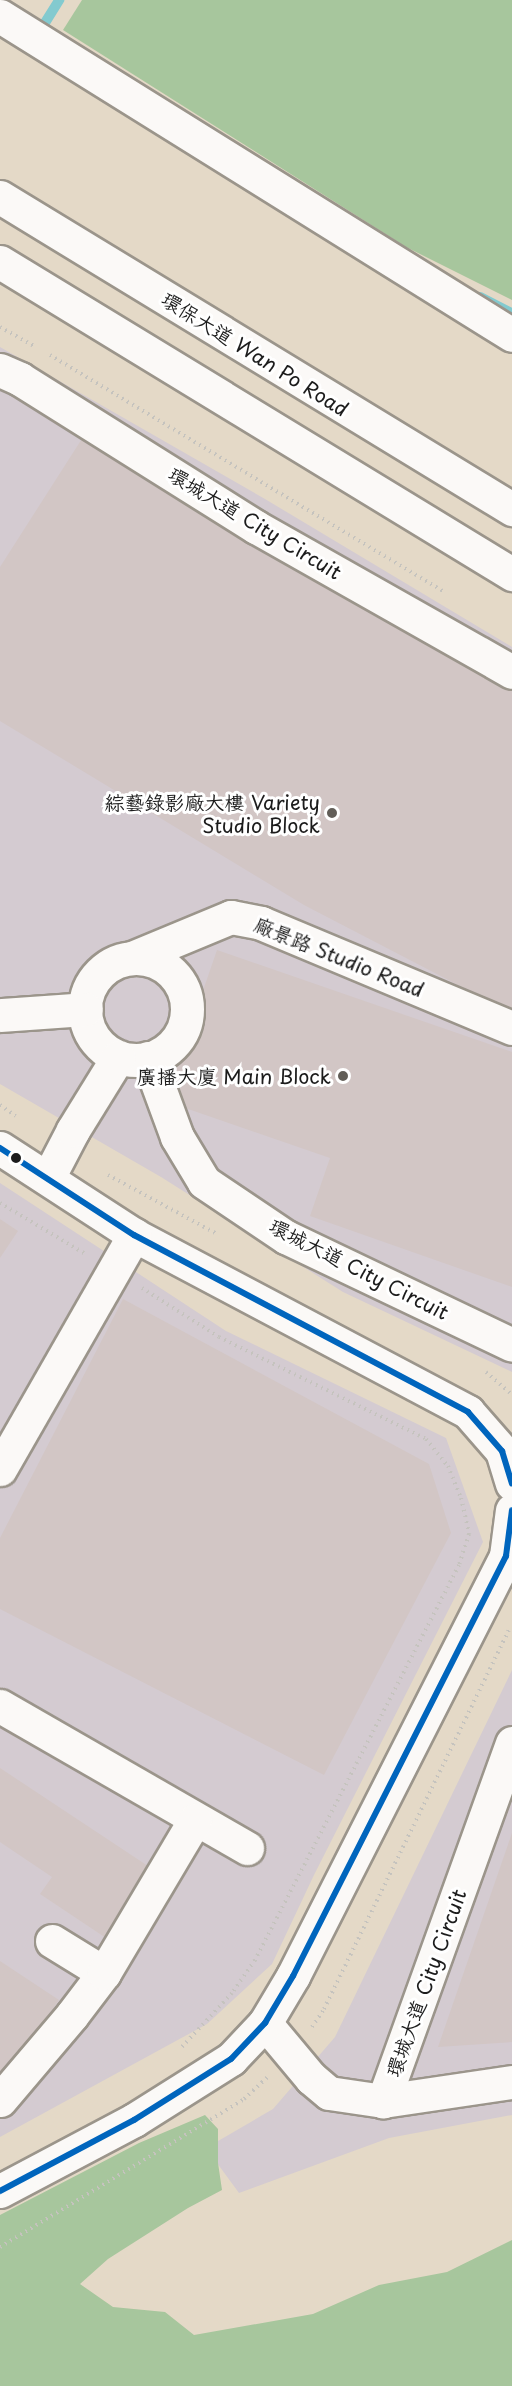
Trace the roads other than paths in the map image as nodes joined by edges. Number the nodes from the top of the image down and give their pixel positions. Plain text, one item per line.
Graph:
1 (0, 16) edge
2 (0, 197) edge
3 (0, 262) edge
4 (512, 334) edge
5 (0, 370) edge
6 (512, 509) edge
7 (512, 574) edge
8 (512, 672) edge
9 (132, 958) junction
10 (86, 1009) junction
11 (0, 1015) edge
12 (512, 1028) edge
13 (133, 1058) junction
14 (0, 1148) edge
15 (48, 1178) junction
16 (134, 1235) junction
17 (512, 1345) edge
18 (0, 1469) edge
19 (512, 1483) edge
20 (512, 1510) edge
21 (0, 1706) edge
22 (512, 1743) edge
23 (195, 1820) junction
24 (247, 1848) dead end
25 (52, 1941) dead end
26 (104, 1973) junction
27 (265, 2023) junction
28 (512, 2082) edge
29 (0, 2100) edge
30 (383, 2101) junction
31 (0, 2191) edge

1 - 4 street
2 - 6 street, 環保大道 Wan Po Road
3 - 7 street
5 - 8 street, 環城大道 City Circuit
9 - 10 street
9 - 12 street, 廠景路 Studio Road
9 - 13 street
10 - 11 street
10 - 13 street
13 - 15 street
13 - 17 street, 環城大道 City Circuit
14 - 15 street
15 - 16 street
16 - 18 street
16 - 19 street
20 - 27 street
21 - 23 street
22 - 30 street, 環城大道 City Circuit
23 - 24 street
23 - 26 street
25 - 26 street
26 - 29 street
27 - 30 street
27 - 31 street
28 - 30 street, 環城大道 City Circuit

